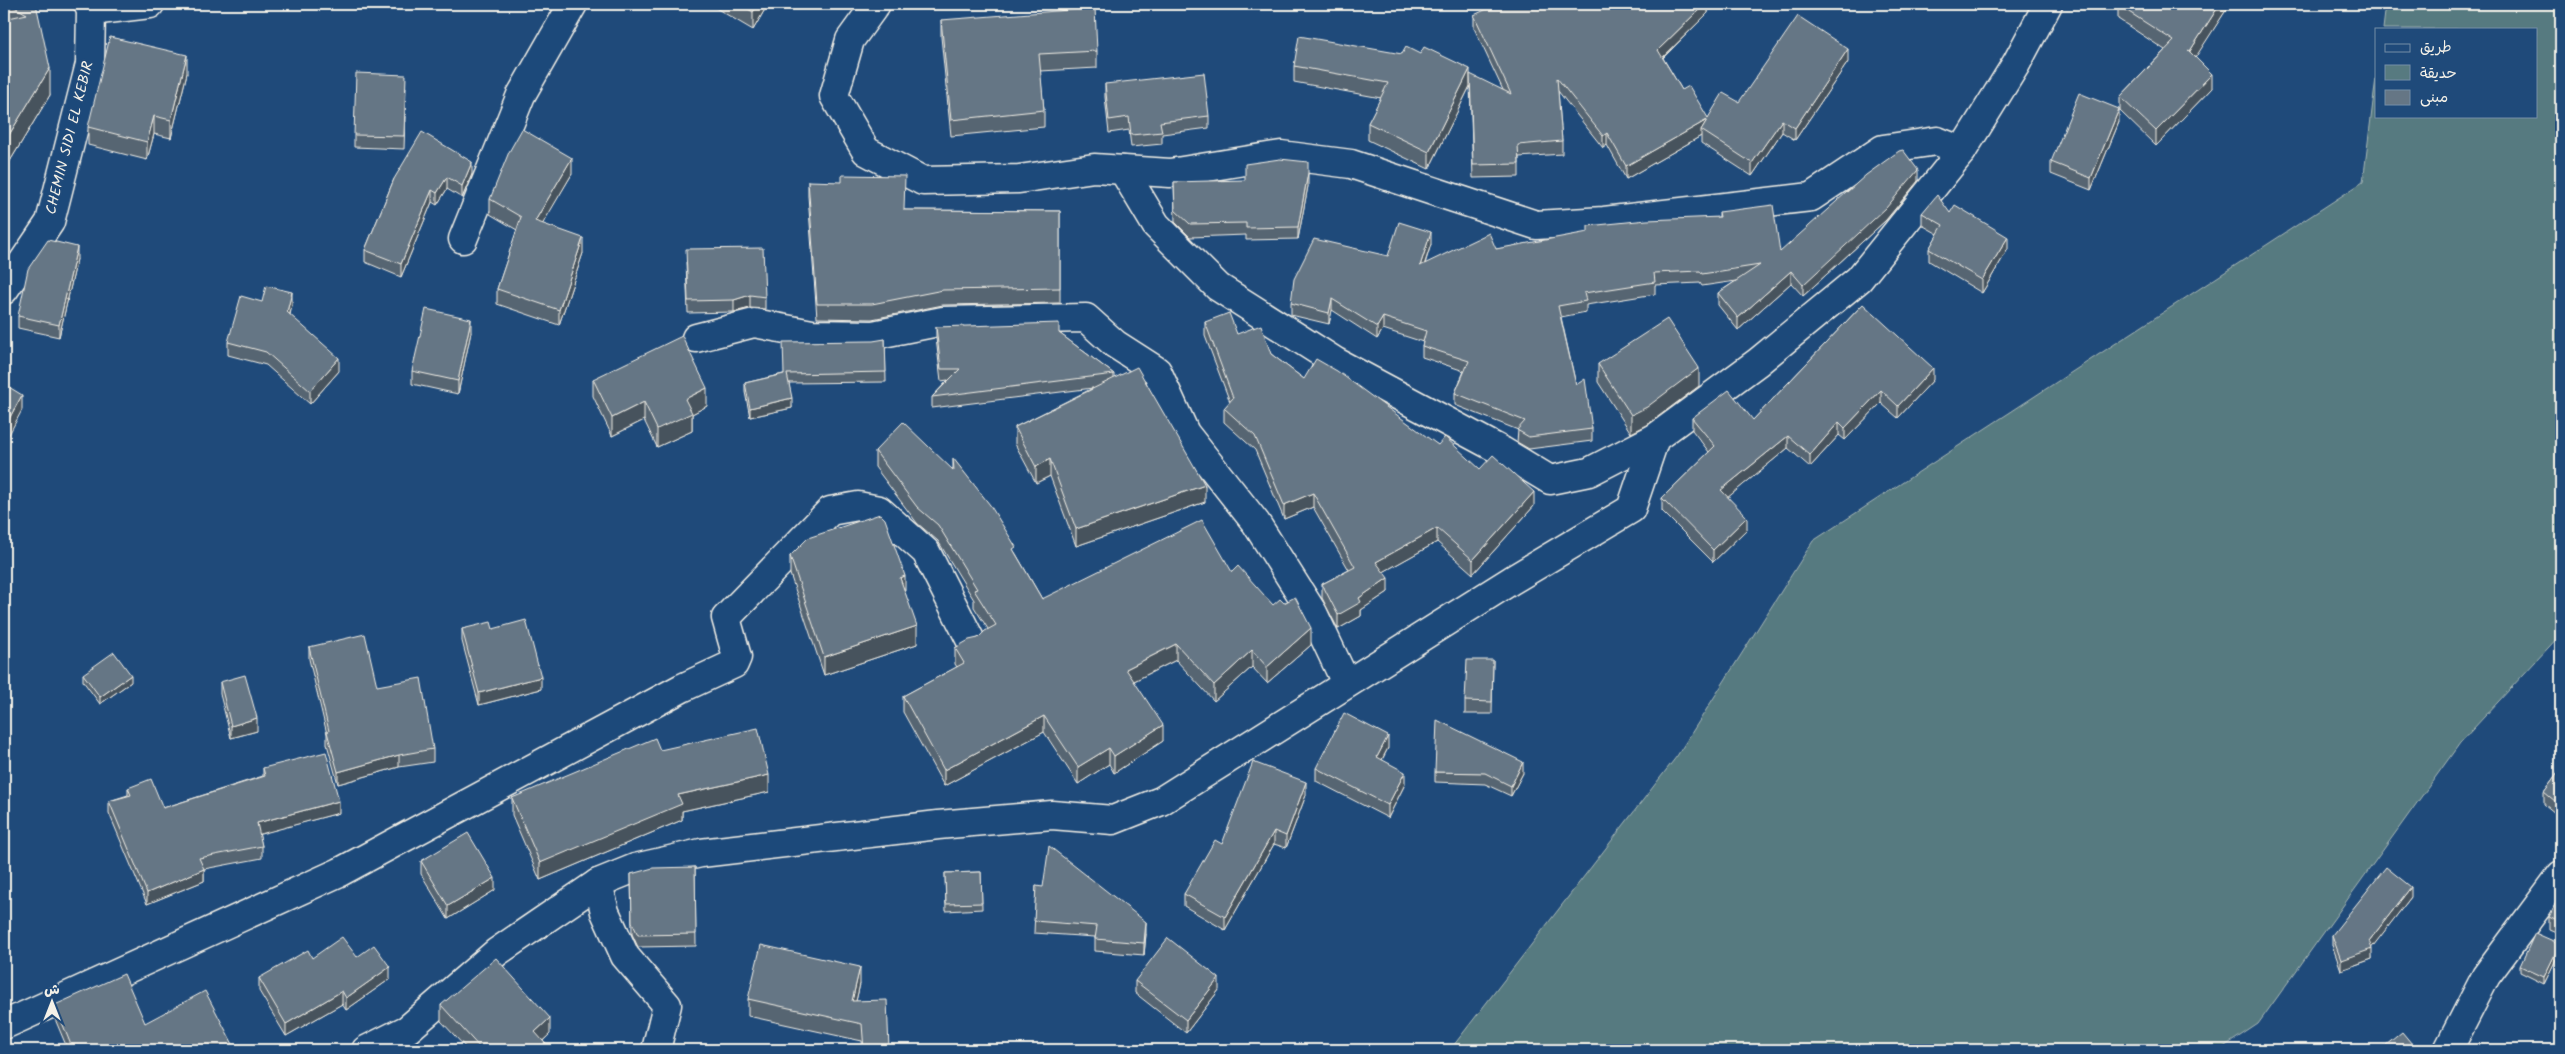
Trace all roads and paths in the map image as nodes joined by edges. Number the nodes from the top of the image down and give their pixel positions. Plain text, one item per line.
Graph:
1 (150, 4) edge
2 (573, 4) edge
3 (876, 4) edge
4 (2048, 4) edge
5 (90, 7) edge
6 (1962, 151) junction
7 (1123, 170) junction
8 (463, 239) dead end
9 (4, 290) edge
10 (696, 338) dead end
11 (1655, 438) junction
12 (971, 641) edge
13 (1346, 684) junction
14 (2561, 875) edge
15 (598, 883) junction
16 (4, 1025) edge
17 (366, 1050) edge
18 (656, 1050) edge
19 (2448, 1050) edge

1 - 5 street
2 - 8 street
3 - 7 street
4 - 6 street
5 - 9 street, CHEMIN SIDI EL KEBIR
6 - 7 street
6 - 11 street
7 - 11 street
10 - 13 street
11 - 13 street
12 - 16 street
13 - 15 street
14 - 19 street
15 - 17 street
15 - 18 street

